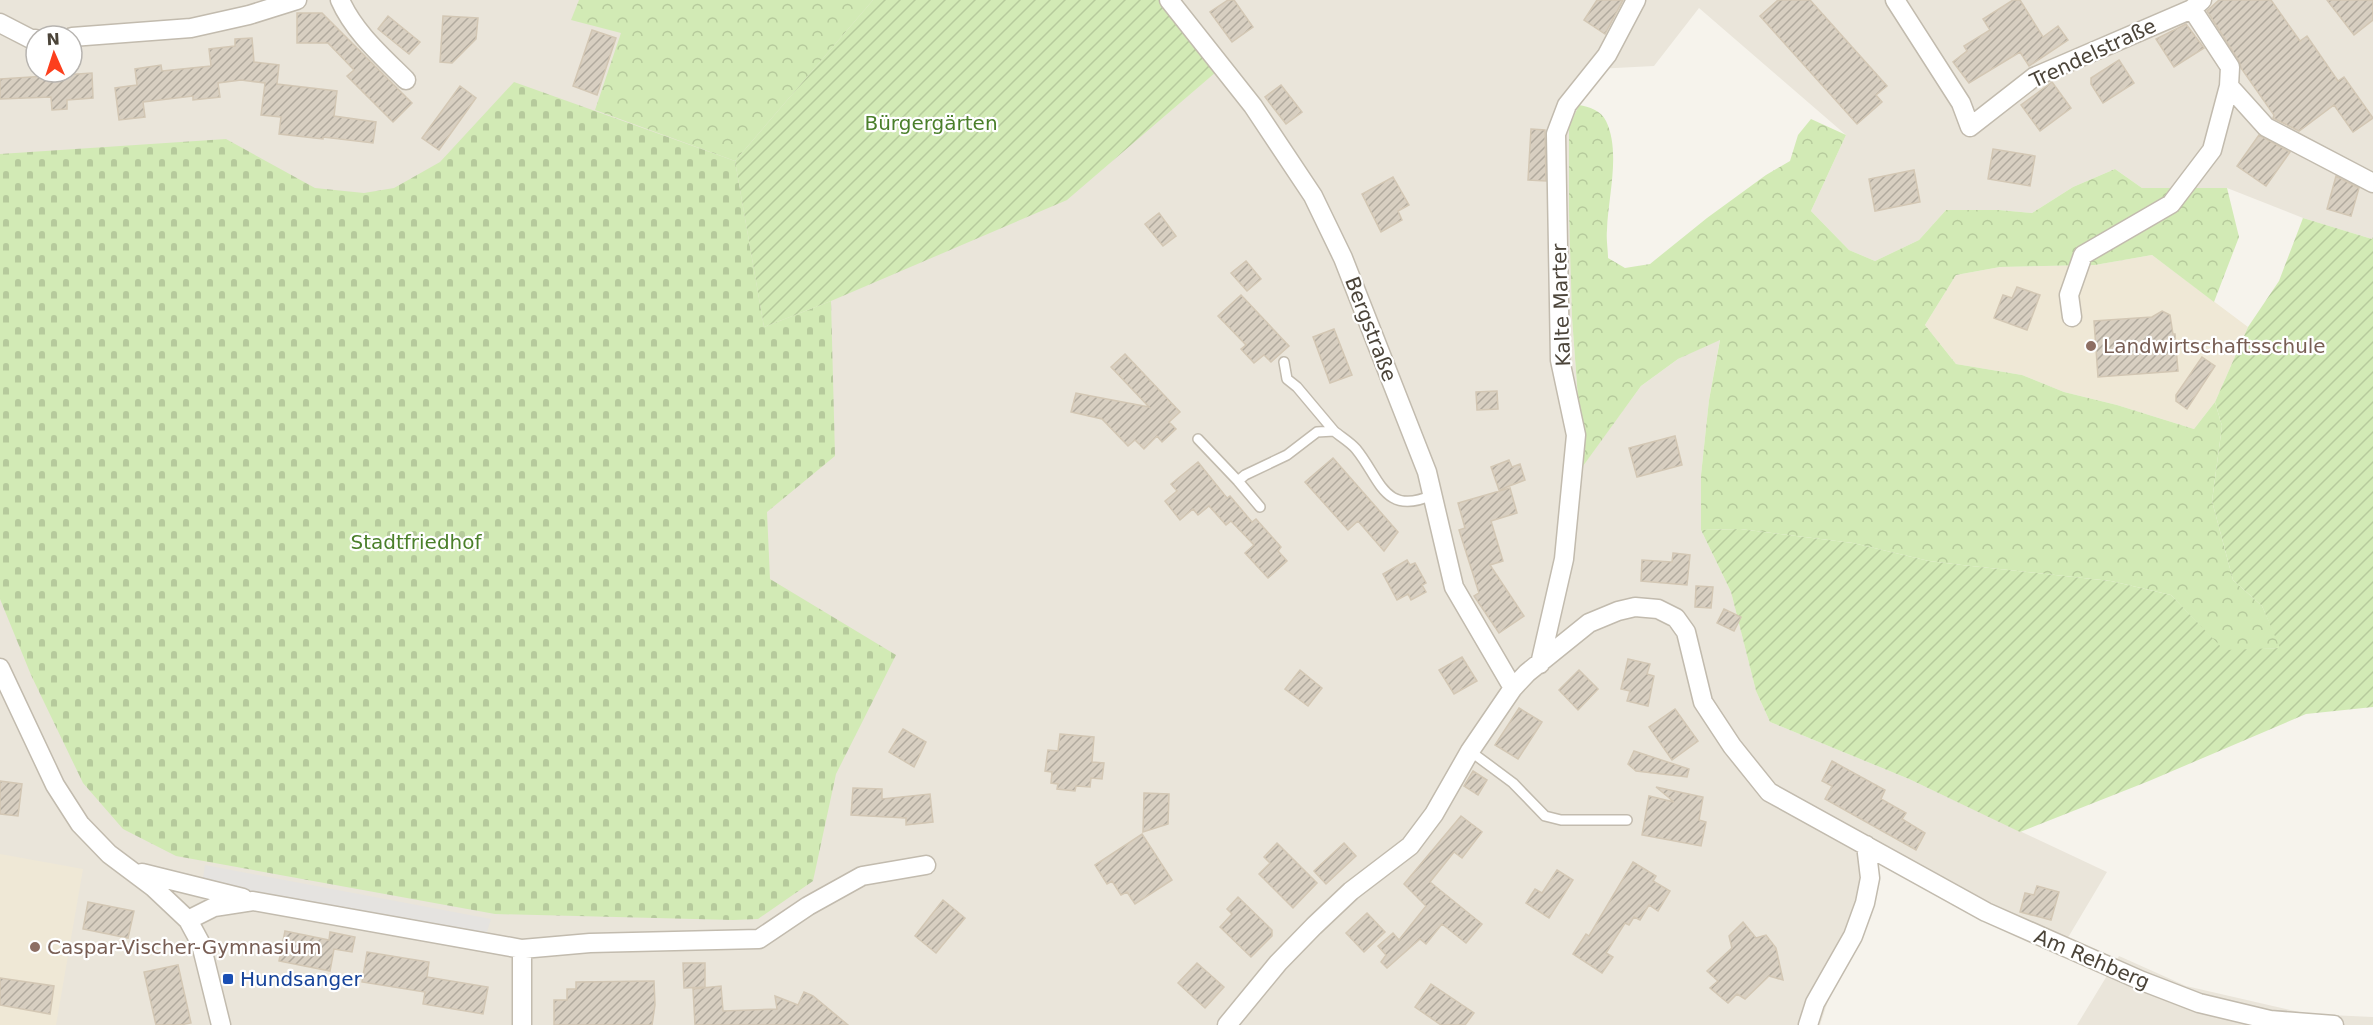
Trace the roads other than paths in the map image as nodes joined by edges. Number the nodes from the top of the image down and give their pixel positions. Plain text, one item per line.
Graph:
1 (297, 0) edge
2 (340, 0) edge
3 (1168, 0) edge
4 (1636, 0) edge
5 (1895, 0) edge
6 (2197, 4) edge
7 (0, 24) edge
8 (24, 36) edge
9 (84, 37) edge
10 (406, 80) dead end
11 (2229, 86) junction
12 (2373, 183) edge
13 (2072, 317) dead end
14 (1284, 362) dead end
15 (1334, 431) junction
16 (1198, 439) dead end
17 (1238, 481) junction
18 (1431, 495) junction
19 (1260, 507) dead end
20 (0, 668) edge
21 (1533, 668) junction
22 (1513, 688) junction
23 (1470, 751) junction
24 (1627, 820) dead end
25 (1866, 845) junction
26 (122, 865) junction
27 (926, 865) dead end
28 (253, 901) junction
29 (188, 920) junction
30 (522, 949) junction
31 (222, 1025) edge
32 (522, 1025) edge
33 (1227, 1025) edge
34 (1808, 1025) edge
35 (2334, 1025) edge

1 - 9 street
2 - 10 street
3 - 18 street, Bergstraße
4 - 21 street, Kalte Marter
5 - 6 street, Trendelstraße
6 - 11 street, Trendelstraße
7 - 8 street
11 - 12 street
11 - 13 street, Trendelstraße
14 - 15 lane
15 - 17 lane
15 - 18 lane
16 - 17 lane
17 - 19 lane
18 - 22 street, Bergstraße
20 - 26 street
21 - 22 street, Am Rehberg
21 - 25 street, Am Rehberg
22 - 23 street, Am Rehberg
23 - 24 lane
23 - 33 street, Am Rehberg
25 - 34 street
25 - 35 street, Am Rehberg
26 - 28 street
26 - 29 street
27 - 30 street
28 - 29 street
28 - 30 street
29 - 31 street
30 - 32 street

